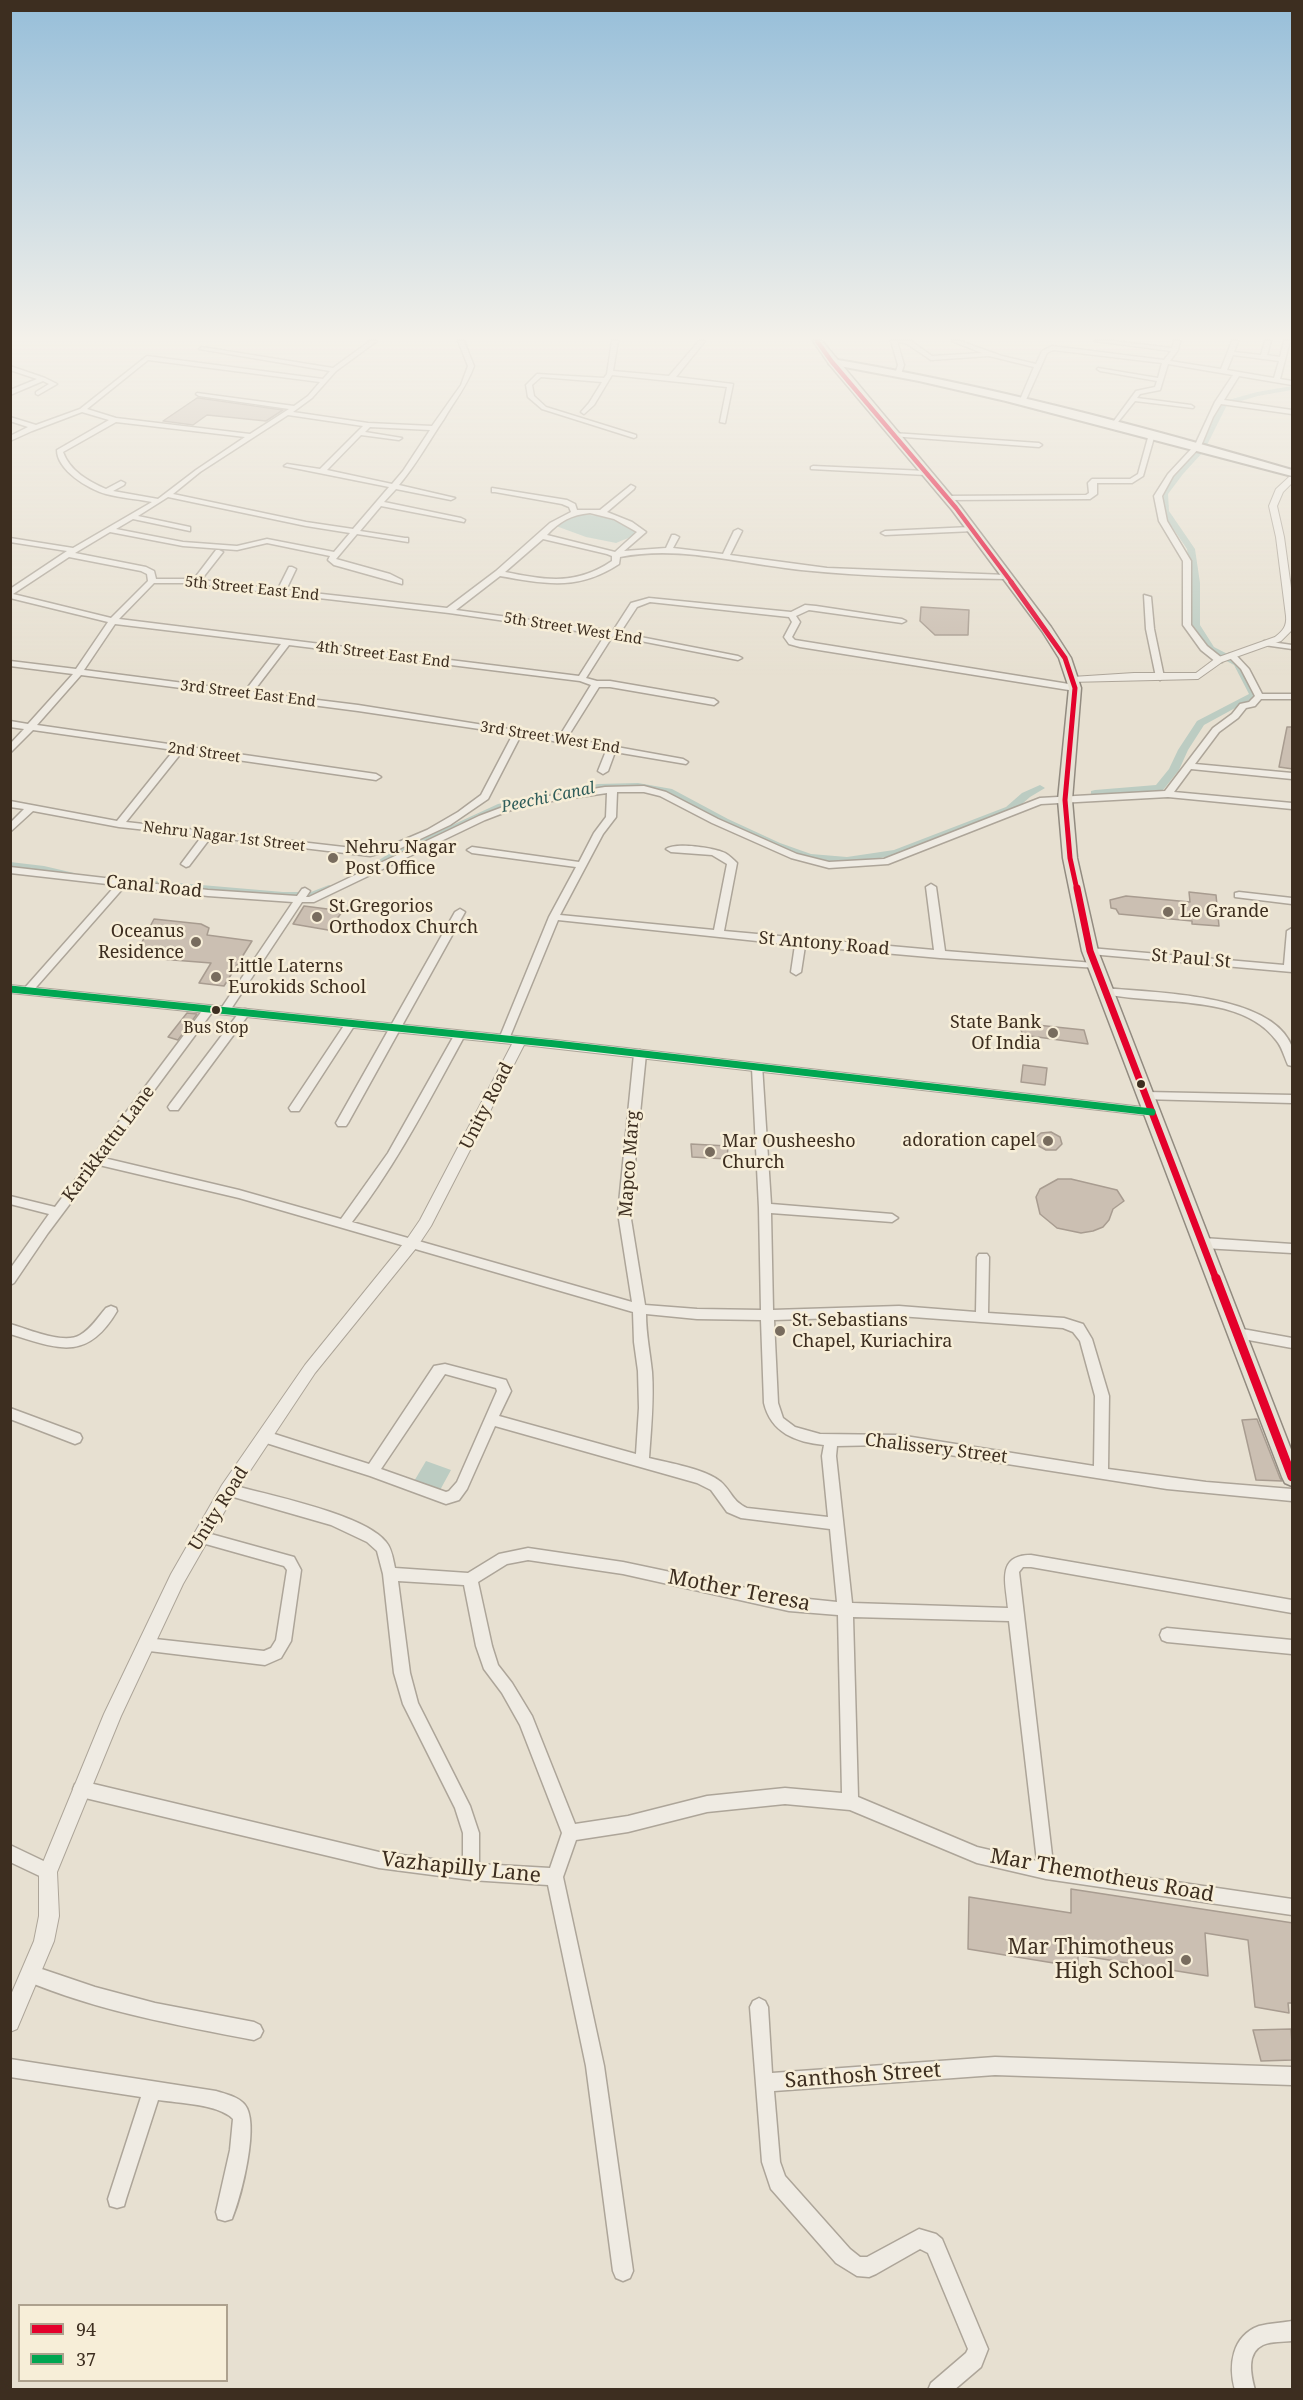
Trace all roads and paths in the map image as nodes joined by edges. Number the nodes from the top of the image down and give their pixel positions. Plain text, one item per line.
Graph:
1 (60, 453) edge
2 (225, 453) edge
3 (339, 453) edge
4 (420, 453) edge
5 (909, 453) edge
6 (1148, 453) edge
7 (1194, 453) edge
8 (1222, 453) edge
9 (287, 466) dead end
10 (813, 468) dead end
11 (322, 471) junction
12 (926, 473) junction
13 (1293, 473) edge
14 (1293, 479) edge
15 (121, 483) dead end
16 (394, 486) junction
17 (631, 487) dead end
18 (495, 490) dead end
19 (107, 492) junction
20 (167, 495) junction
21 (451, 498) dead end
22 (947, 498) junction
23 (159, 501) junction
24 (379, 503) junction
25 (574, 511) junction
26 (601, 513) junction
27 (133, 517) junction
28 (461, 520) dead end
29 (187, 529) dead end
30 (971, 529) junction
31 (110, 530) junction
32 (356, 531) junction
33 (738, 531) dead end
34 (885, 533) dead end
35 (542, 536) junction
36 (675, 537) dead end
37 (10, 540) edge
38 (405, 540) dead end
39 (668, 550) junction
40 (71, 552) junction
41 (219, 552) dead end
42 (336, 555) junction
43 (616, 555) junction
44 (725, 558) junction
45 (292, 569) dead end
46 (499, 573) junction
47 (1007, 577) junction
48 (152, 581) junction
49 (196, 582) junction
50 (399, 582) dead end
51 (281, 592) junction
52 (10, 595) edge
53 (1147, 597) dead end
54 (408, 607) joint
55 (449, 611) junction
56 (792, 615) junction
57 (113, 621) junction
58 (902, 621) dead end
59 (1292, 623) edge
60 (615, 634) junction
61 (286, 643) junction
62 (1267, 643) junction
63 (1293, 647) edge
64 (738, 658) dead end
65 (1226, 658) junction
66 (10, 663) edge
67 (78, 673) junction
68 (1160, 676) junction
69 (580, 679) junction
70 (596, 684) junction
71 (1073, 684) junction
72 (247, 694) junction
73 (1259, 696) junction
74 (1293, 697) edge
75 (714, 702) dead end
76 (417, 718) joint
77 (10, 724) edge
78 (31, 728) junction
79 (518, 732) junction
80 (562, 740) junction
81 (612, 748) junction
82 (10, 750) edge
83 (179, 750) junction
84 (683, 762) dead end
85 (1188, 766) junction
86 (603, 771) dead end
87 (1293, 776) edge
88 (376, 777) dead end
89 (612, 790) junction
90 (1168, 794) junction
91 (1065, 800) junction
92 (10, 804) edge
93 (1293, 806) edge
94 (32, 807) junction
95 (119, 824) junction
96 (10, 829) edge
97 (207, 836) junction
98 (671, 849) dead end
99 (472, 850) dead end
100 (186, 864) dead end
101 (582, 865) junction
102 (10, 870) edge
103 (122, 884) junction
104 (930, 887) dead end
105 (1239, 895) dead end
106 (301, 897) junction
107 (1293, 902) edge
108 (460, 912) dead end
109 (554, 917) junction
110 (1293, 931) edge
111 (718, 934) junction
112 (801, 942) junction
113 (1090, 951) junction
114 (940, 955) junction
115 (1094, 966) junction
116 (1291, 969) edge
117 (796, 972) dead end
118 (10, 989) edge
119 (27, 991) junction
120 (1105, 992) junction
121 (209, 1009) junction
122 (225, 1010) junction
123 (245, 1012) junction
124 (351, 1023) junction
125 (396, 1028) junction
126 (460, 1035) junction
127 (512, 1040) junction
128 (640, 1054) junction
129 (1293, 1062) edge
130 (758, 1068) junction
131 (1146, 1096) junction
132 (1293, 1099) edge
133 (174, 1107) dead end
134 (295, 1108) dead end
135 (1152, 1112) junction
136 (342, 1123) dead end
137 (96, 1160) junction
138 (10, 1200) edge
139 (765, 1208) junction
140 (58, 1212) junction
141 (892, 1218) dead end
142 (344, 1224) junction
143 (412, 1243) junction
144 (1203, 1243) junction
145 (1293, 1250) edge
146 (983, 1257) dead end
147 (16, 1262) edge
148 (10, 1280) edge
149 (639, 1309) junction
150 (111, 1311) dead end
151 (767, 1315) junction
152 (982, 1316) junction
153 (10, 1329) edge
154 (1237, 1333) junction
155 (1293, 1343) edge
156 (10, 1413) edge
157 (491, 1419) junction
158 (266, 1437) junction
159 (75, 1438) dead end
160 (831, 1442) junction
161 (642, 1460) junction
162 (1289, 1461) edge
163 (372, 1471) junction
164 (1101, 1473) junction
165 (1293, 1477) edge
166 (228, 1490) junction
167 (1293, 1495) edge
168 (836, 1524) junction
169 (200, 1537) junction
170 (390, 1574) junction
171 (470, 1578) junction
172 (1293, 1606) edge
173 (845, 1609) junction
174 (1016, 1615) junction
175 (1167, 1635) dead end
176 (146, 1645) junction
177 (1293, 1647) edge
178 (81, 1789) junction
179 (850, 1802) junction
180 (570, 1833) junction
181 (10, 1853) edge
182 (1047, 1871) junction
183 (48, 1872) junction
184 (471, 1872) junction
185 (555, 1877) junction
186 (1293, 1907) edge
187 (30, 1974) junction
188 (759, 2007) dead end
189 (10, 2022) edge
190 (254, 2031) dead end
191 (10, 2068) edge
192 (1293, 2076) edge
193 (764, 2083) junction
194 (152, 2090) junction
195 (117, 2199) dead end
196 (225, 2212) dead end
197 (623, 2271) dead end
198 (1293, 2331) edge
199 (938, 2390) edge
200 (1245, 2390) edge

1 - 19 street
2 - 20 street
3 - 11 street
4 - 16 street
5 - 12 main road
6 - 22 street
7 - 65 street
8 - 13 main road
9 - 11 street
10 - 12 street
11 - 16 street
12 - 22 main road
14 - 59 street
15 - 19 street
16 - 21 street
16 - 24 street
17 - 26 street
18 - 25 street
19 - 23 street
20 - 23 street
20 - 32 street
22 - 30 main road
23 - 27 street
24 - 28 street
24 - 32 street
25 - 26 street
25 - 35 street
26 - 43 street
27 - 29 street
27 - 31 street
30 - 34 street
30 - 47 main road
31 - 40 street
31 - 42 street
32 - 38 street
32 - 42 street
33 - 44 street
35 - 43 street
35 - 46 street
36 - 39 street
37 - 40 street
39 - 43 street
39 - 44 street
40 - 48 street
40 - 52 street
41 - 49 street
42 - 50 street
43 - 46 street
44 - 47 street
45 - 51 street
46 - 55 street
47 - 71 main road
48 - 49 street, 5th Street East End
48 - 57 street
49 - 51 street, 5th Street East End
51 - 54 street, 5th Street East End
52 - 57 street, 4th Street East End
53 - 68 street
54 - 55 street, 5th Street West End
55 - 60 street, 5th Street West End
56 - 58 street
56 - 60 street
56 - 71 street
57 - 61 street, 4th Street East End
57 - 67 street
59 - 62 street
60 - 64 street, 5th Street West End
60 - 69 street
61 - 69 street, 4th Street East End
61 - 72 street
62 - 63 street
62 - 65 street
65 - 68 street
65 - 73 street
66 - 67 street, 3rd Street East End
67 - 72 street, 3rd Street East End
67 - 78 street
68 - 71 street
69 - 70 street, 4th Street East End
70 - 75 street, 4th Street East End
70 - 80 street
71 - 91 main road
72 - 76 street, 3rd Street East End
73 - 74 street
73 - 85 street
76 - 79 street, 3rd Street West End
77 - 78 street, 2nd Street
78 - 82 street
78 - 83 street, 2nd Street
79 - 80 street, 3rd Street West End
79 - 97 street, Nehru Nagar 1st Street
80 - 81 street, 3rd Street West End
81 - 84 street, 3rd Street West End
81 - 86 street
83 - 88 street, 2nd Street
83 - 95 street, Nehru Nagar 1st Street
85 - 87 street
85 - 90 street
89 - 91 street
89 - 101 street
89 - 106 street
90 - 91 street
90 - 93 street
91 - 113 main road
92 - 94 street, Nehru Nagar 1st Street
94 - 95 street, Nehru Nagar 1st Street
94 - 96 street
95 - 97 street, Nehru Nagar 1st Street
97 - 100 street
98 - 111 street
99 - 101 street
101 - 109 street
102 - 103 street, Canal Road
103 - 106 street, Canal Road
103 - 119 street
104 - 114 street
105 - 107 street
106 - 122 street
108 - 125 street
109 - 111 street, St Antony Road
109 - 127 street
110 - 116 street
111 - 112 street, St Antony Road
112 - 114 street, St Antony Road
112 - 117 street
113 - 115 main road
113 - 116 street, St Paul St
114 - 115 street, St Antony Road
115 - 120 main road
118 - 119 street
119 - 121 street
120 - 129 street
120 - 131 main road
121 - 122 street
121 - 137 street, Karikkattu Lane
122 - 123 street
123 - 124 street
123 - 133 street
124 - 125 street
124 - 134 street
125 - 126 street
125 - 136 street
126 - 127 street
126 - 142 street
127 - 128 street
127 - 143 street, Unity Road
128 - 130 street
128 - 149 street, Mapco Marg
130 - 135 street
130 - 139 street, Chalissery Street
131 - 132 street
131 - 135 main road
135 - 144 main road
137 - 140 street, Karikkattu Lane
137 - 142 street
138 - 140 street
139 - 141 street
139 - 151 street, Chalissery Street
140 - 147 street, Karikkattu Lane
142 - 143 street
143 - 149 street
143 - 158 street, Unity Road
144 - 145 street
144 - 154 main road
146 - 152 street
147 - 148 street, Karikkattu Lane
149 - 151 street
149 - 161 street, Mapco Marg
150 - 153 street
151 - 152 street
151 - 160 street, Chalissery Street
152 - 164 street
154 - 155 street
154 - 162 main road
156 - 159 street
157 - 161 street
157 - 163 street
157 - 163 street
158 - 163 street
158 - 166 street, Unity Road
160 - 164 street, Chalissery Street
160 - 168 street
161 - 168 street
162 - 165 main road
164 - 167 street, Chalissery Street
166 - 169 street, Unity Road
166 - 170 street
168 - 173 street
169 - 176 street, Unity Road
169 - 176 street
170 - 171 street
170 - 184 street
171 - 173 street, Mother Teresa
171 - 180 street
172 - 174 street
173 - 174 street, Mother Teresa
173 - 179 street
174 - 182 street
175 - 177 street
176 - 178 street, Unity Road
178 - 183 street, Unity Road
178 - 184 street, Vazhapilly Lane
179 - 180 street
179 - 182 street, Mar Themotheus Road
180 - 185 street, Vazhapilly Lane
181 - 183 street
182 - 186 street, Mar Themotheus Road
183 - 187 street, Unity Road
184 - 185 street, Vazhapilly Lane
185 - 197 street
187 - 189 street, Unity Road
187 - 190 street
188 - 193 street
191 - 194 street
192 - 193 street, Santhosh Street
193 - 199 street, Santhosh Street
194 - 195 street
194 - 196 street
198 - 200 street

